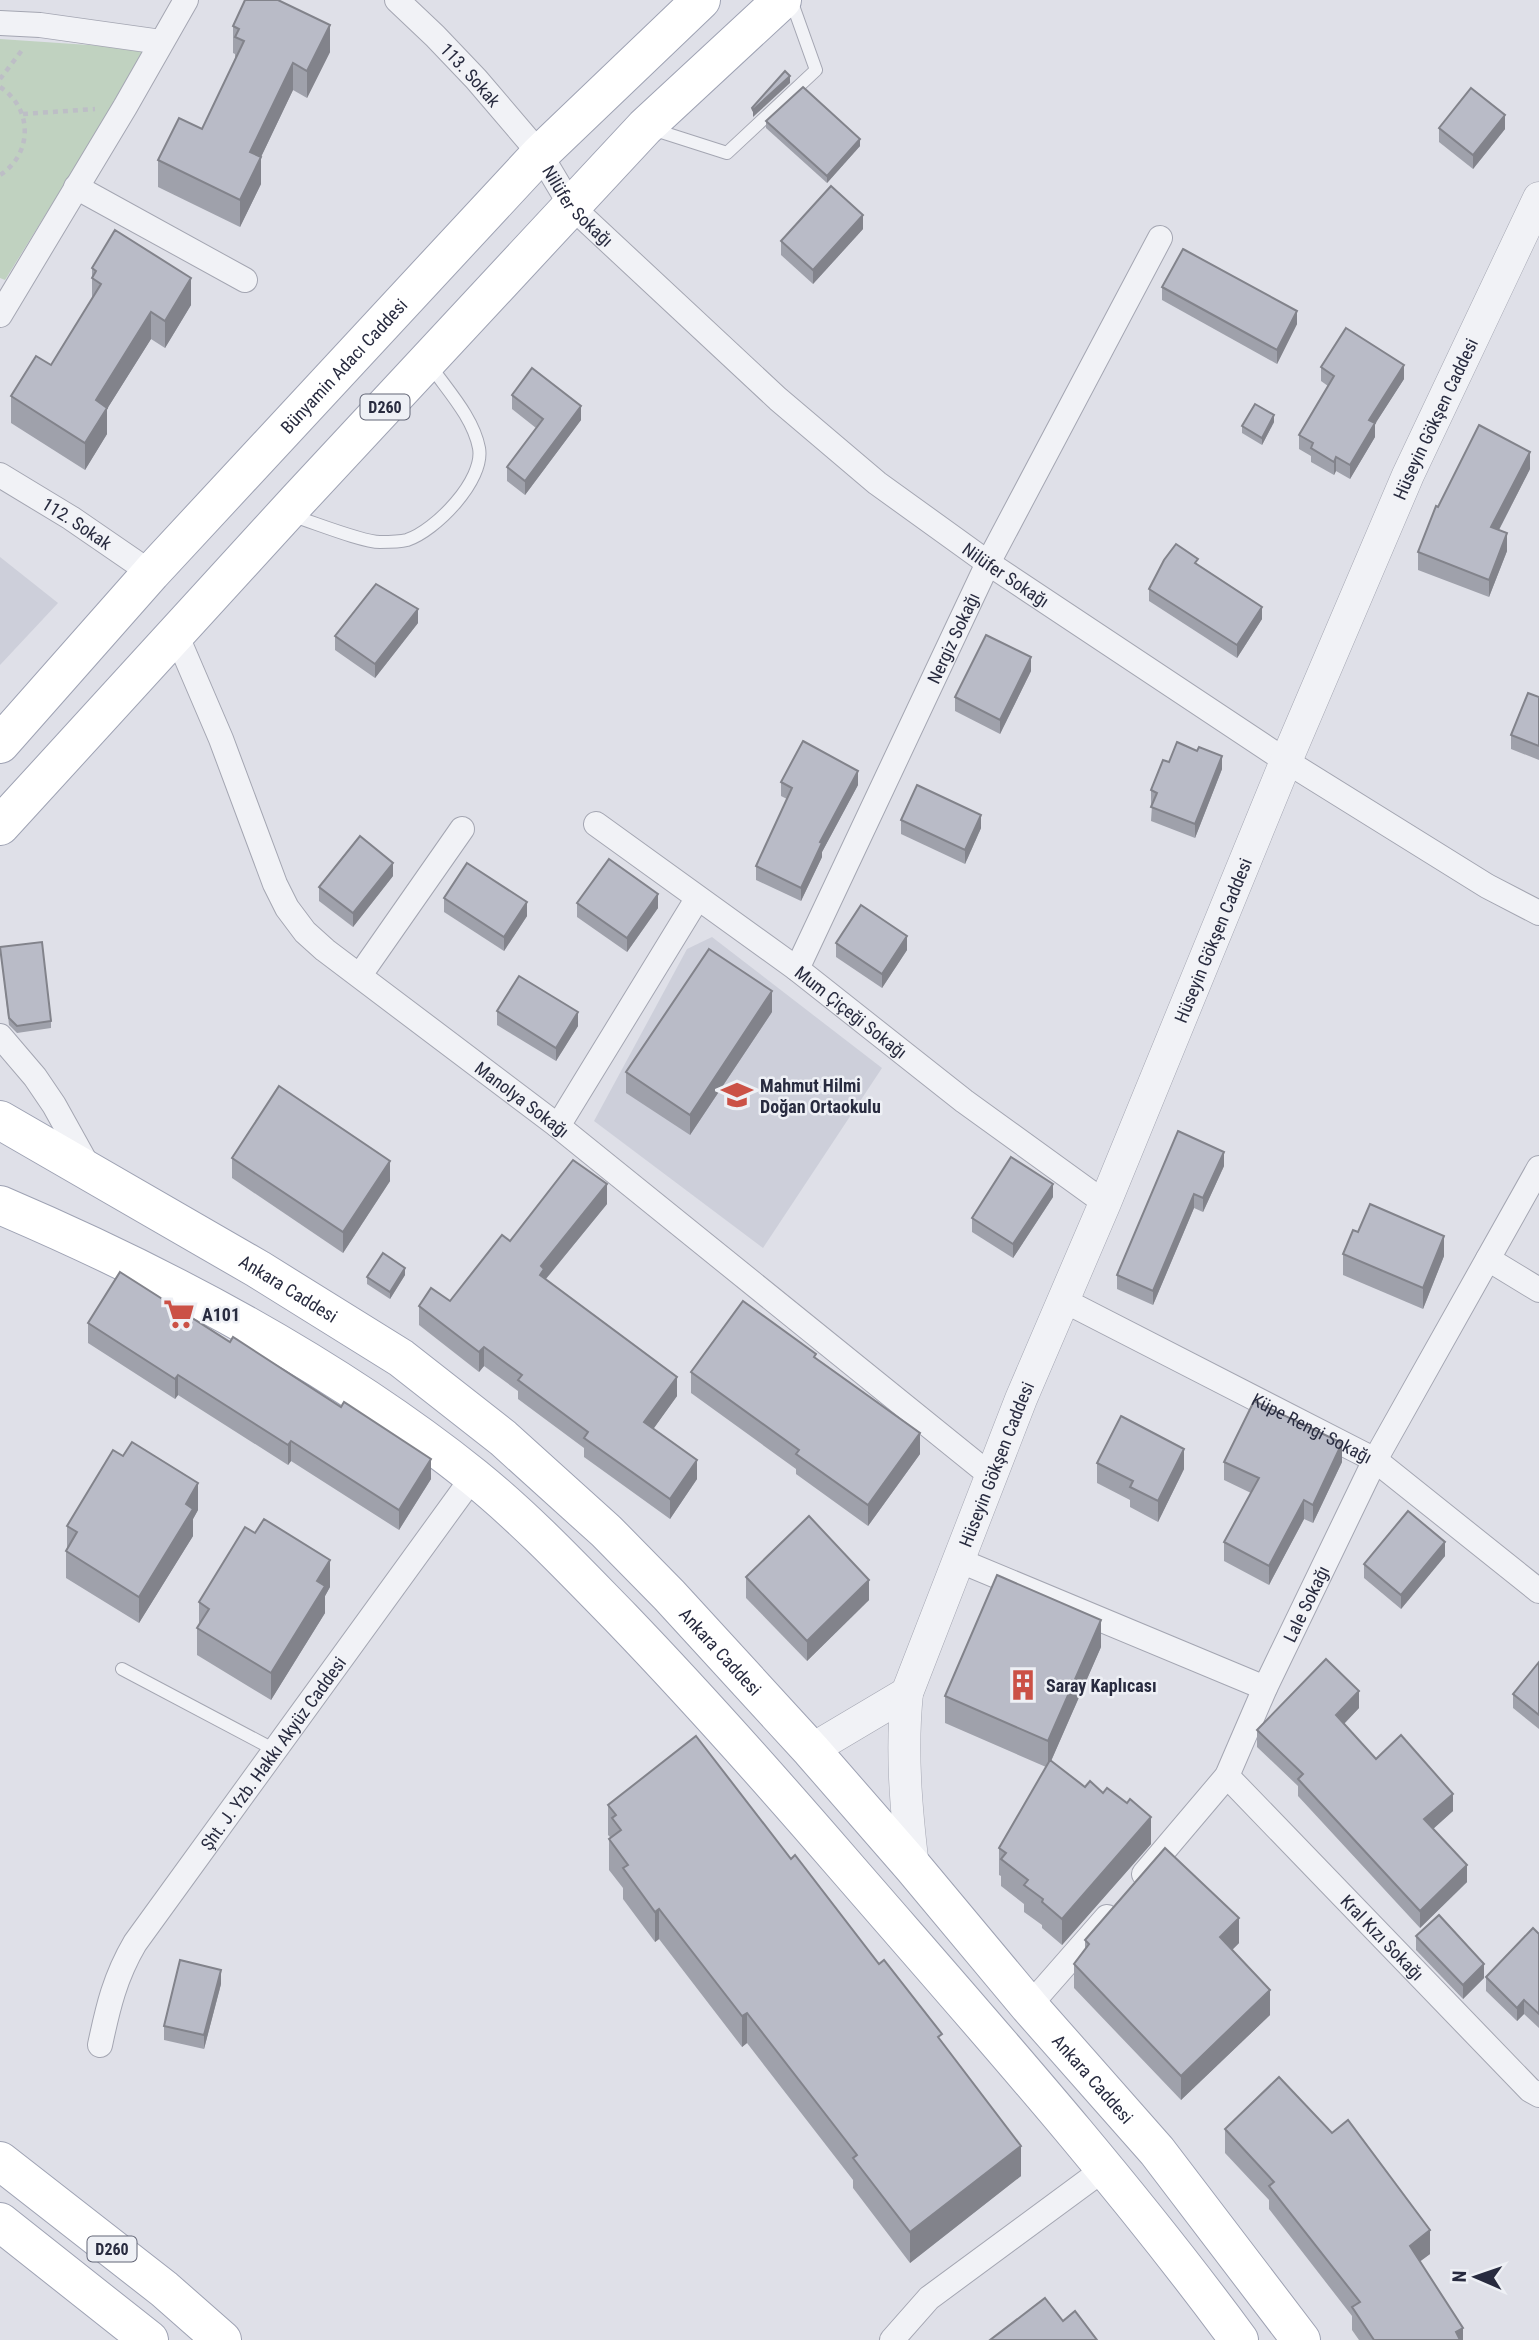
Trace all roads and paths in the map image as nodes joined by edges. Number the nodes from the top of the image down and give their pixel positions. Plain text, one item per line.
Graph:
1 (186, 0) edge
2 (397, 0) edge
3 (701, 0) edge
4 (782, 0) edge
5 (791, 0) edge
6 (0, 23) edge
7 (161, 42) junction
8 (0, 87) edge
9 (125, 107) junction
10 (23, 114) junction
11 (645, 127) junction
12 (540, 154) junction
13 (0, 175) edge
14 (76, 187) junction
15 (1539, 198) edge
16 (571, 206) junction
17 (1160, 238) dead end
18 (245, 280) dead end
19 (2, 304) edge
20 (427, 361) junction
21 (0, 475) edge
22 (286, 514) junction
23 (988, 563) junction
24 (151, 573) junction
25 (176, 634) junction
26 (0, 744) edge
27 (1286, 761) junction
28 (596, 824) dead end
29 (0, 826) edge
30 (462, 829) dead end
31 (697, 899) junction
32 (1539, 914) edge
33 (797, 969) junction
34 (360, 975) junction
35 (0, 1036) edge
36 (0, 1120) edge
37 (558, 1126) junction
38 (1539, 1168) edge
39 (91, 1172) junction
40 (1105, 1203) junction
41 (0, 1205) edge
42 (1488, 1259) junction
43 (1539, 1290) edge
44 (1063, 1300) junction
45 (1375, 1460) junction
46 (990, 1475) junction
47 (473, 1477) junction
48 (958, 1560) junction
49 (1539, 1591) edge
50 (122, 1669) dead end
51 (1265, 1688) junction
52 (907, 1693) junction
53 (275, 1750) junction
54 (811, 1750) junction
55 (1227, 1776) junction
56 (913, 1867) junction
57 (1029, 2006) junction
58 (100, 2045) dead end
59 (1536, 2097) edge
60 (0, 2161) edge
61 (1104, 2169) junction
62 (0, 2222) edge
63 (149, 2340) edge
64 (222, 2340) edge
65 (892, 2340) edge
66 (1239, 2340) edge
67 (1301, 2340) edge

1 - 7 street
2 - 12 street, 113. Sokak
3 - 12 main road, Bünyamin Adacı Caddesi
4 - 11 main road, D260
5 - 11 lane
6 - 7 street
7 - 9 street
8 - 10 path
9 - 10 path
9 - 14 street
10 - 13 path
11 - 16 main road, D260
12 - 16 street, Nilüfer Sokağı
12 - 24 main road, Bünyamin Adacı Caddesi
14 - 18 street
14 - 19 street
15 - 27 street, Hüseyin Gökşen Caddesi
16 - 20 main road, D260
16 - 23 street, Nilüfer Sokağı
17 - 23 street, Nergiz Sokağı
20 - 22 main road, D260
20 - 22 lane
21 - 24 street, 112. Sokak
22 - 25 main road, D260
23 - 27 street, Nilüfer Sokağı
23 - 33 street, Nergiz Sokağı
24 - 26 main road, Bünyamin Adacı Caddesi
25 - 29 main road, D260
25 - 34 street, Manolya Sokağı
27 - 32 street, Nilüfer Sokağı
27 - 40 street, Hüseyin Gökşen Caddesi
28 - 31 street, Mum Çiçeği Sokağı
30 - 34 street
31 - 33 street, Mum Çiçeği Sokağı
31 - 37 street
33 - 40 street, Mum Çiçeği Sokağı
34 - 37 street, Manolya Sokağı
35 - 39 street
36 - 39 main road, Ankara Caddesi
37 - 46 street, Manolya Sokağı
38 - 42 street, Lale Sokağı
39 - 54 main road, Ankara Caddesi
40 - 44 street, Hüseyin Gökşen Caddesi
41 - 47 main road
42 - 43 street
42 - 45 street, Lale Sokağı
44 - 45 street, Küpe Rengi Sokağı
44 - 46 street, Hüseyin Gökşen Caddesi
45 - 49 street, Küpe Rengi Sokağı
45 - 51 street, Lale Sokağı
46 - 48 street, Hüseyin Gökşen Caddesi
47 - 53 street, Şht. J. Yzb. Hakkı Akyüz Caddesi
47 - 61 main road
48 - 51 street
48 - 52 street, Hüseyin Gökşen Caddesi
50 - 53 lane
51 - 55 street, Lale Sokağı
52 - 54 street
52 - 56 street, Hüseyin Gökşen Caddesi
53 - 58 street, Şht. J. Yzb. Hakkı Akyüz Caddesi
54 - 56 main road, Ankara Caddesi
55 - 57 street, Lale Sokağı
55 - 59 street, Kral Kızı Sokağı
56 - 57 main road, Ankara Caddesi
57 - 67 main road, Ankara Caddesi
60 - 64 main road, D260
61 - 65 street
61 - 66 main road
62 - 63 main road, D260

